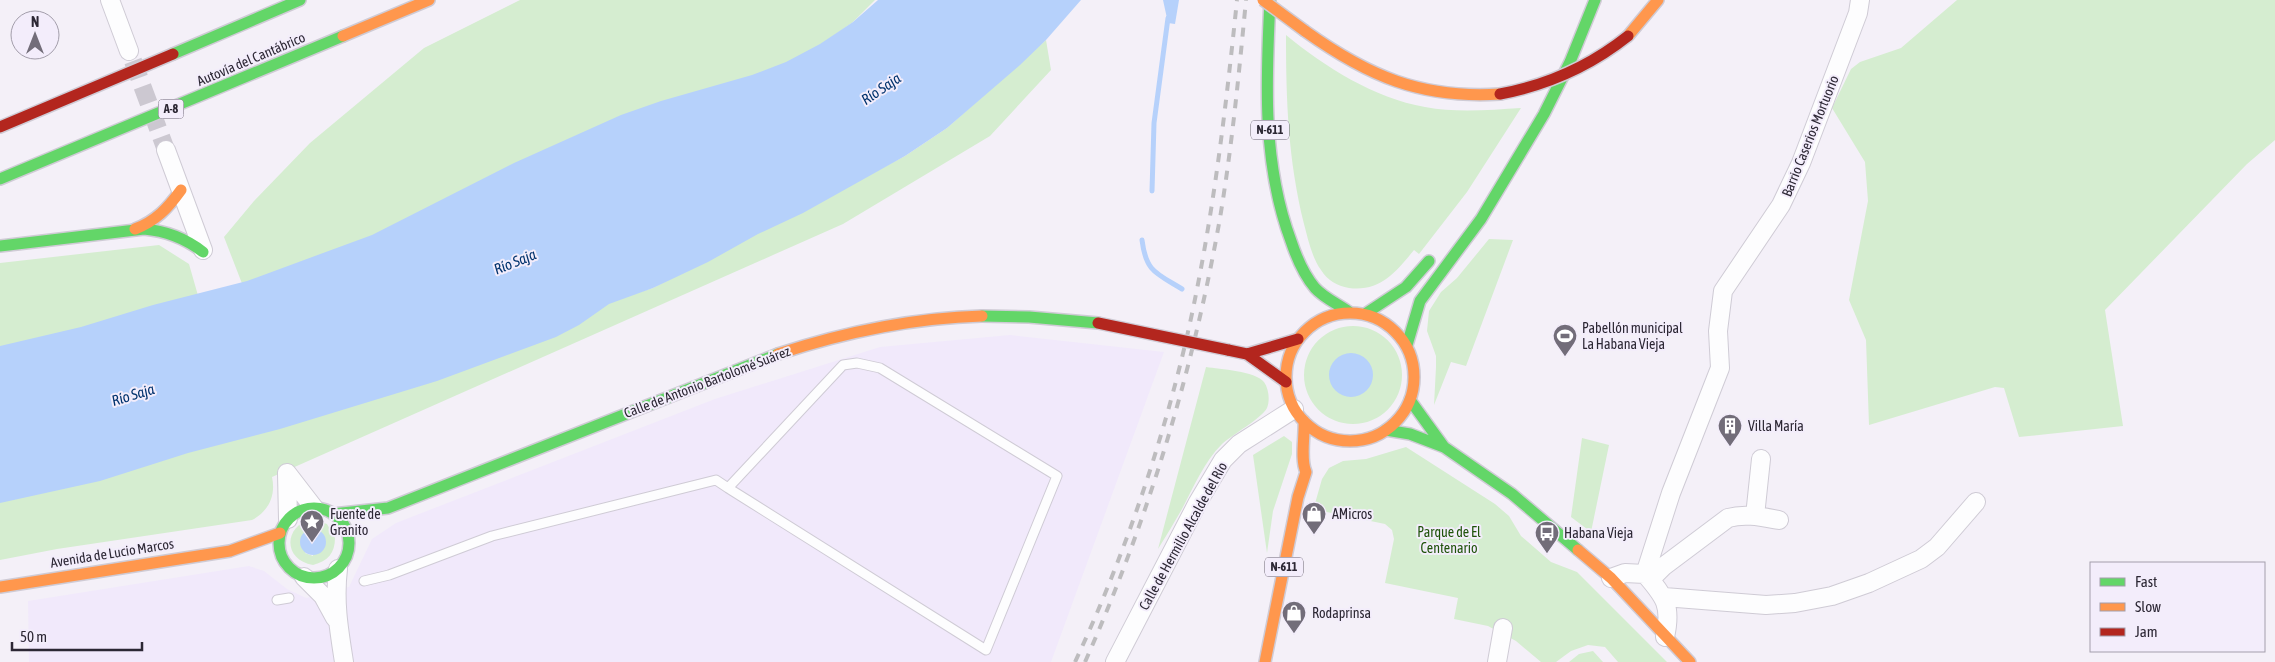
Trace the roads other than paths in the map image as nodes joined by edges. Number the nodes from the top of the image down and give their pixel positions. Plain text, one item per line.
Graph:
1 (110, 0) edge
2 (300, 0) edge
3 (429, 0) edge
4 (438, 0) edge
5 (1263, 0) edge
6 (1270, 0) edge
7 (1594, 0) edge
8 (1658, 0) edge
9 (1860, 0) edge
10 (341, 38) junction
11 (129, 51) tunnel mouth
12 (1551, 65) dead end
13 (1536, 95) dead end
14 (0, 127) edge
15 (166, 150) tunnel mouth
16 (0, 179) edge
17 (181, 190) junction
18 (134, 229) junction
19 (0, 246) edge
20 (1434, 254) dead end
21 (205, 256) joint
22 (1295, 256) junction
23 (1301, 288) dead end
24 (1349, 312) junction
25 (1304, 313) dead end
26 (1365, 314) junction
27 (1301, 335) junction
28 (1407, 345) junction
29 (1247, 354) junction
30 (1286, 382) junction
31 (1410, 400) junction
32 (1299, 415) junction
33 (1386, 430) junction
34 (1342, 441) junction
35 (1444, 447) junction
36 (1330, 451) dead end
37 (1761, 459) dead end
38 (1317, 464) dead end
39 (1306, 472) junction
40 (728, 488) junction
41 (1976, 502) dead end
42 (314, 508) junction
43 (388, 508) junction
44 (334, 514) junction
45 (1755, 516) junction
46 (375, 519) dead end
47 (1779, 520) dead end
48 (284, 526) junction
49 (358, 535) dead end
50 (349, 544) junction
51 (230, 551) junction
52 (260, 554) dead end
53 (272, 558) dead end
54 (283, 561) junction
55 (338, 569) junction
56 (304, 577) junction
57 (1648, 577) junction
58 (1610, 578) junction
59 (364, 581) dead end
60 (0, 588) edge
61 (1664, 597) junction
62 (289, 598) dead end
63 (277, 600) dead end
64 (336, 622) junction
65 (1503, 628) dead end
66 (1665, 637) junction
67 (344, 662) edge
68 (1115, 662) edge
69 (1265, 662) edge
70 (1497, 662) edge
71 (1690, 662) edge

1 - 11 street
2 - 14 main road
3 - 10 main road, Autovía del Cantábrico / A-8
4 - 10 main road
5 - 8 main road, bridge
6 - 22 main road, N-611
7 - 28 main road
9 - 57 street, Barrio Caserios Mortuorio
10 - 16 main road, Autovía del Cantábrico / A-8
12 - 13 main road
15 - 17 street
17 - 18 main road
17 - 21 street
18 - 19 main road
18 - 21 main road
20 - 26 main road
22 - 23 main road, N-611
22 - 24 main road, N-611
24 - 26 main road, N-611
24 - 27 main road, N-611
25 - 27 main road, N-611
26 - 28 main road, N-611
27 - 29 main road, Calle de Antonio Bartolomé Suárez
27 - 30 main road, N-611
28 - 31 main road, N-611
29 - 30 main road, Calle de Antonio Bartolomé Suárez
29 - 43 main road, Calle de Antonio Bartolomé Suárez, bridge
30 - 32 main road, N-611
31 - 33 main road, N-611
31 - 35 main road
32 - 34 main road, N-611
32 - 39 main road, N-611
32 - 68 street, Calle de Hermilio Alcalde del Río
33 - 34 main road, N-611
33 - 35 main road
34 - 36 main road
35 - 58 main road
37 - 45 street
38 - 39 main road
39 - 69 main road, N-611
40 - 40 lane
40 - 59 lane
41 - 61 street
42 - 44 main road
42 - 48 main road
42 - 48 street
43 - 44 main road, Calle de Antonio Bartolomé Suárez
43 - 46 main road, Calle de Antonio Bartolomé Suárez
44 - 50 main road
45 - 47 street
45 - 57 street
48 - 51 main road, Avenida de Lucio Marcos
48 - 54 main road
49 - 50 main road
50 - 55 main road
51 - 52 main road, Avenida de Lucio Marcos
51 - 60 main road, Avenida de Lucio Marcos
53 - 54 main road
54 - 56 main road
55 - 56 main road
55 - 64 street
56 - 64 street
57 - 58 street
57 - 61 street
58 - 66 main road
61 - 66 street
62 - 63 lane
64 - 67 street
65 - 70 street
66 - 71 main road

